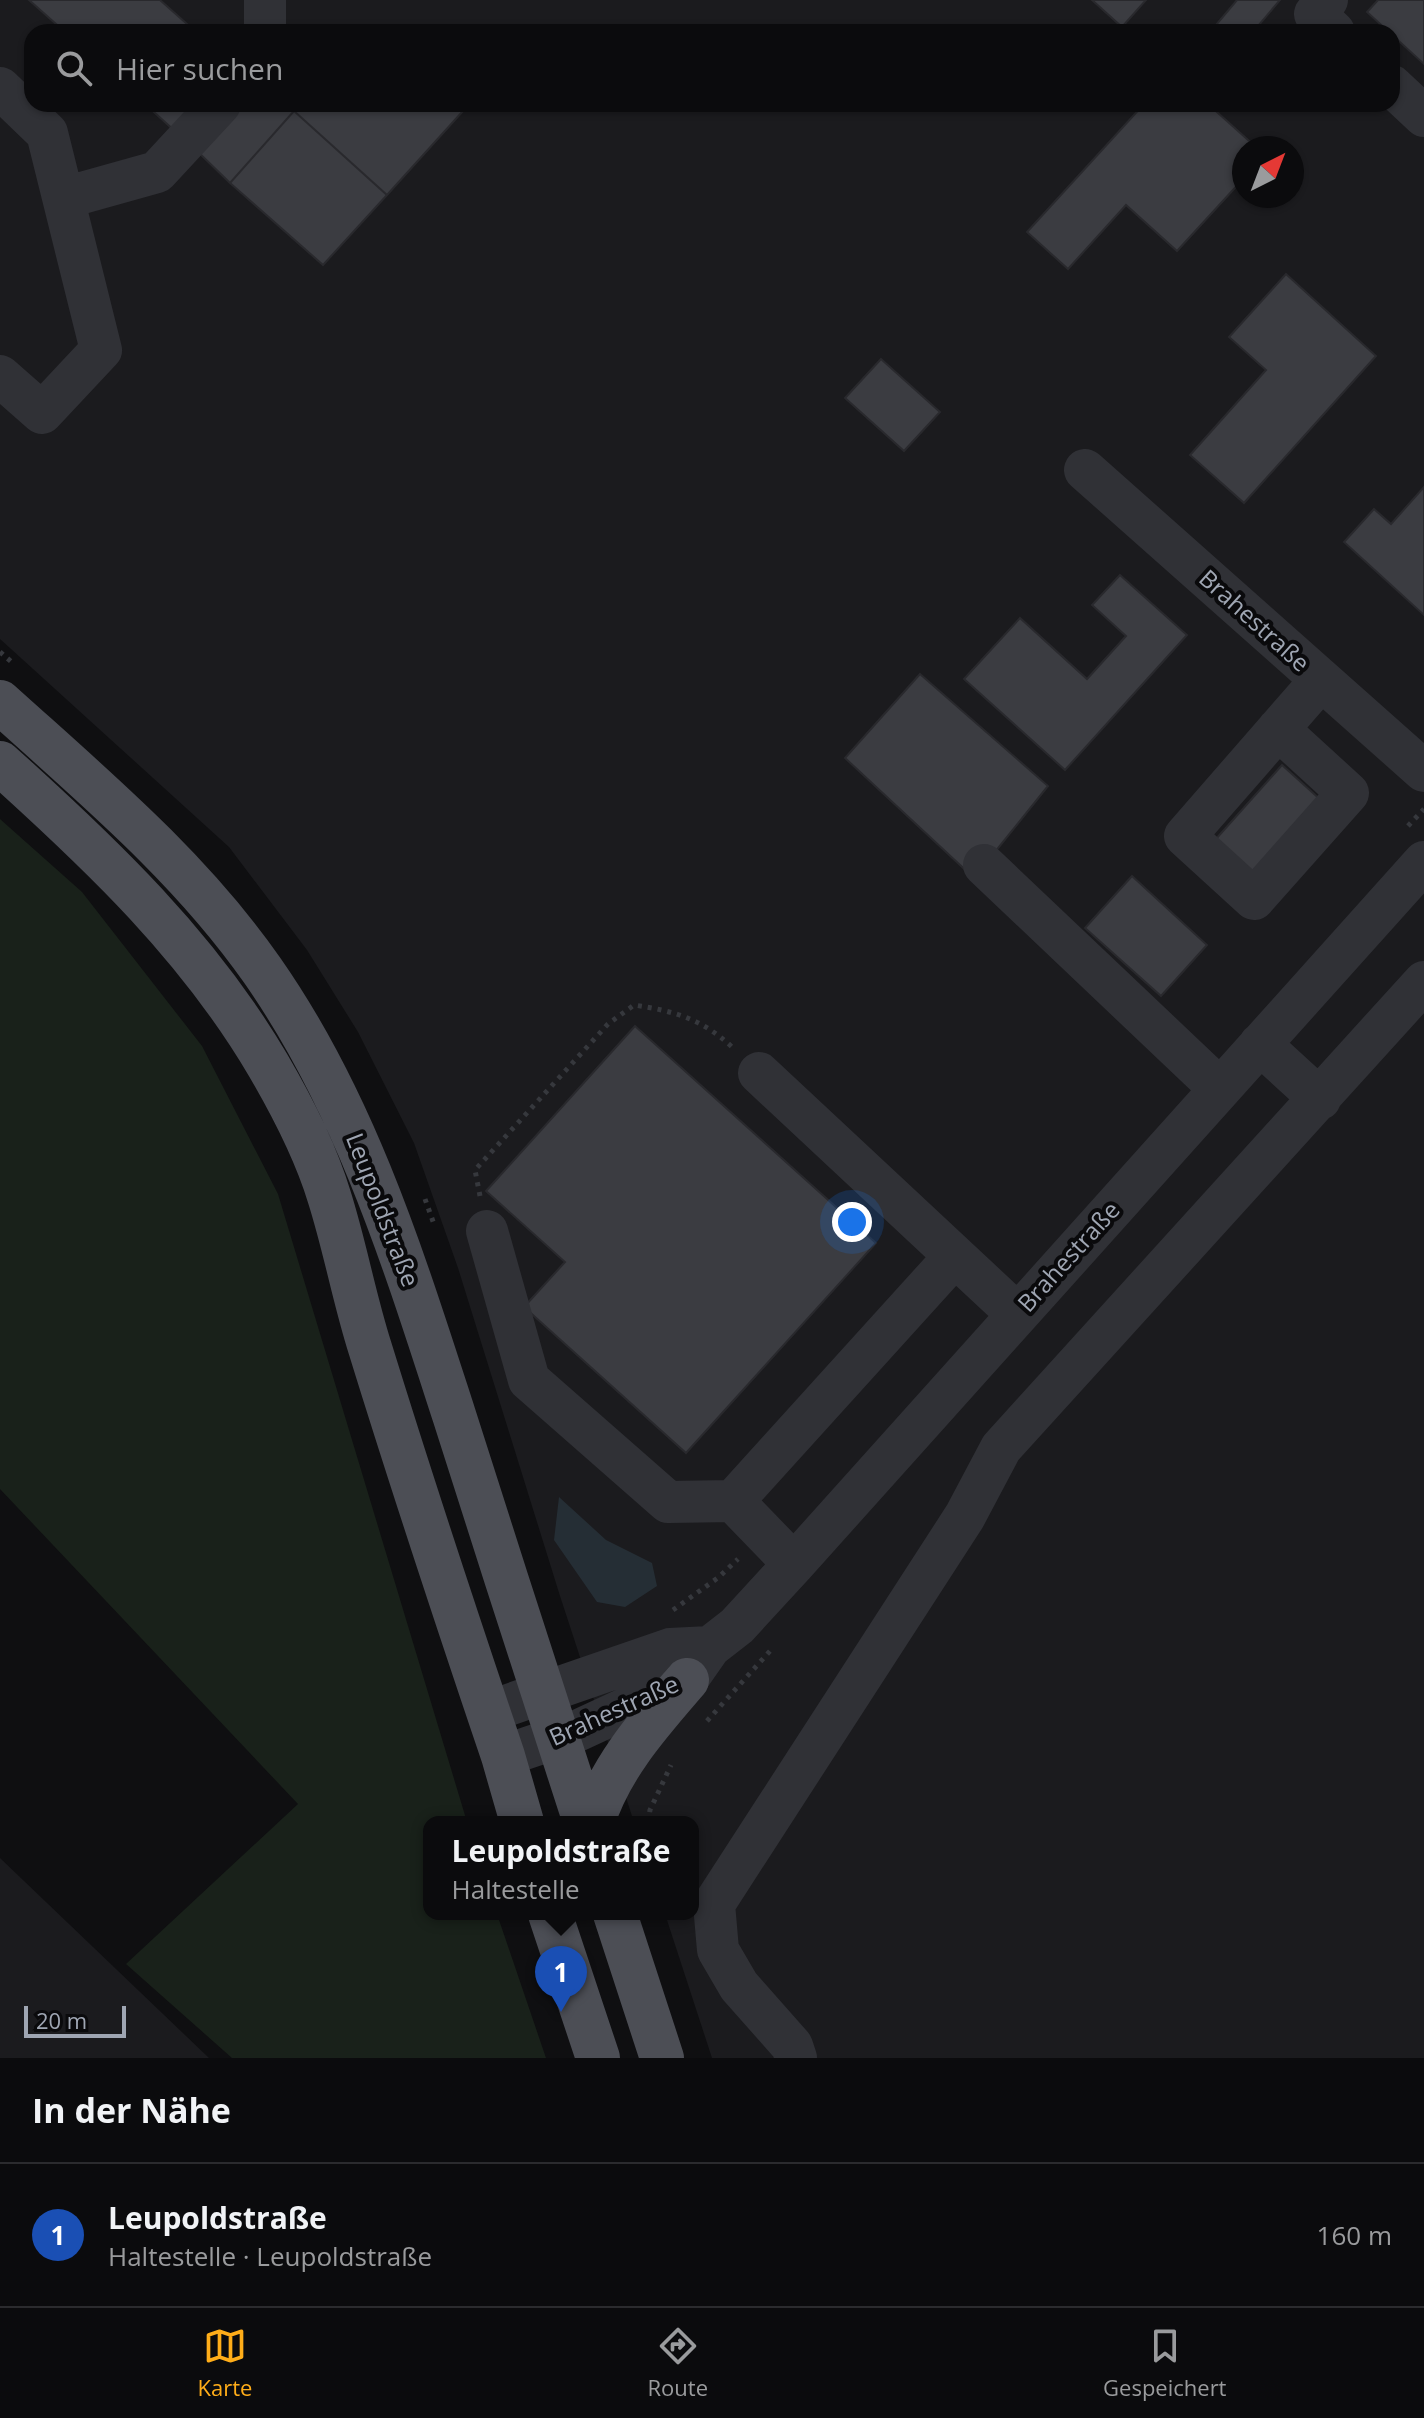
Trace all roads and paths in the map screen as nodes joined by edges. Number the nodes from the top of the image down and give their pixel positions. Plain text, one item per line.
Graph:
1 (265, 0) edge
2 (1327, 0) edge
3 (265, 24) edge
4 (1326, 24) edge
5 (0, 88) edge
6 (1400, 94) edge
7 (24, 111) edge
8 (25, 112) edge
9 (213, 112) edge
10 (1424, 116) edge
11 (64, 198) junction
12 (0, 376) edge
13 (1085, 470) dead end
14 (1321, 680) junction
15 (0, 702) edge
16 (1278, 729) dead end
17 (0, 763) edge
18 (1424, 771) edge
19 (1424, 862) edge
20 (984, 865) dead end
21 (1424, 982) edge
22 (1260, 1044) junction
23 (759, 1073) joint
24 (1220, 1089) junction
25 (1320, 1099) junction
26 (487, 1231) joint
27 (955, 1256) junction
28 (1017, 1314) junction
29 (733, 1501) junction
30 (794, 1564) junction
31 (699, 1663) junction
32 (544, 1694) junction
33 (488, 1712) junction
34 (557, 1738) junction
35 (503, 1756) junction
36 (520, 1816) edge
37 (583, 1816) edge
38 (595, 1816) edge
39 (552, 1920) edge
40 (617, 1920) edge
41 (598, 2058) edge
42 (662, 2058) edge
43 (796, 2058) edge

1 - 3 street
2 - 4 street
5 - 7 street
6 - 10 street
8 - 11 street
9 - 11 street
11 - 12 street
13 - 14 street, Brahestraße
14 - 16 street
14 - 18 street, Brahestraße
15 - 32 main road, Leupoldstraße
17 - 33 main road, Leupoldstraße
19 - 22 street, Brahestraße
20 - 24 street
21 - 25 street
22 - 24 street, Brahestraße
22 - 25 street
23 - 26 path
23 - 27 street
24 - 28 street, Brahestraße
25 - 43 street
26 - 29 street
27 - 28 street
27 - 29 street
28 - 30 street, Brahestraße
29 - 30 street
30 - 31 street, Brahestraße
31 - 32 street, Brahestraße
31 - 34 street, Brahestraße
31 - 38 main road
32 - 33 street, Brahestraße
32 - 34 main road, Leupoldstraße
33 - 35 main road, Leupoldstraße
34 - 35 street, Brahestraße
34 - 37 main road, Leupoldstraße
35 - 36 main road, Leupoldstraße
39 - 41 main road
40 - 42 main road

